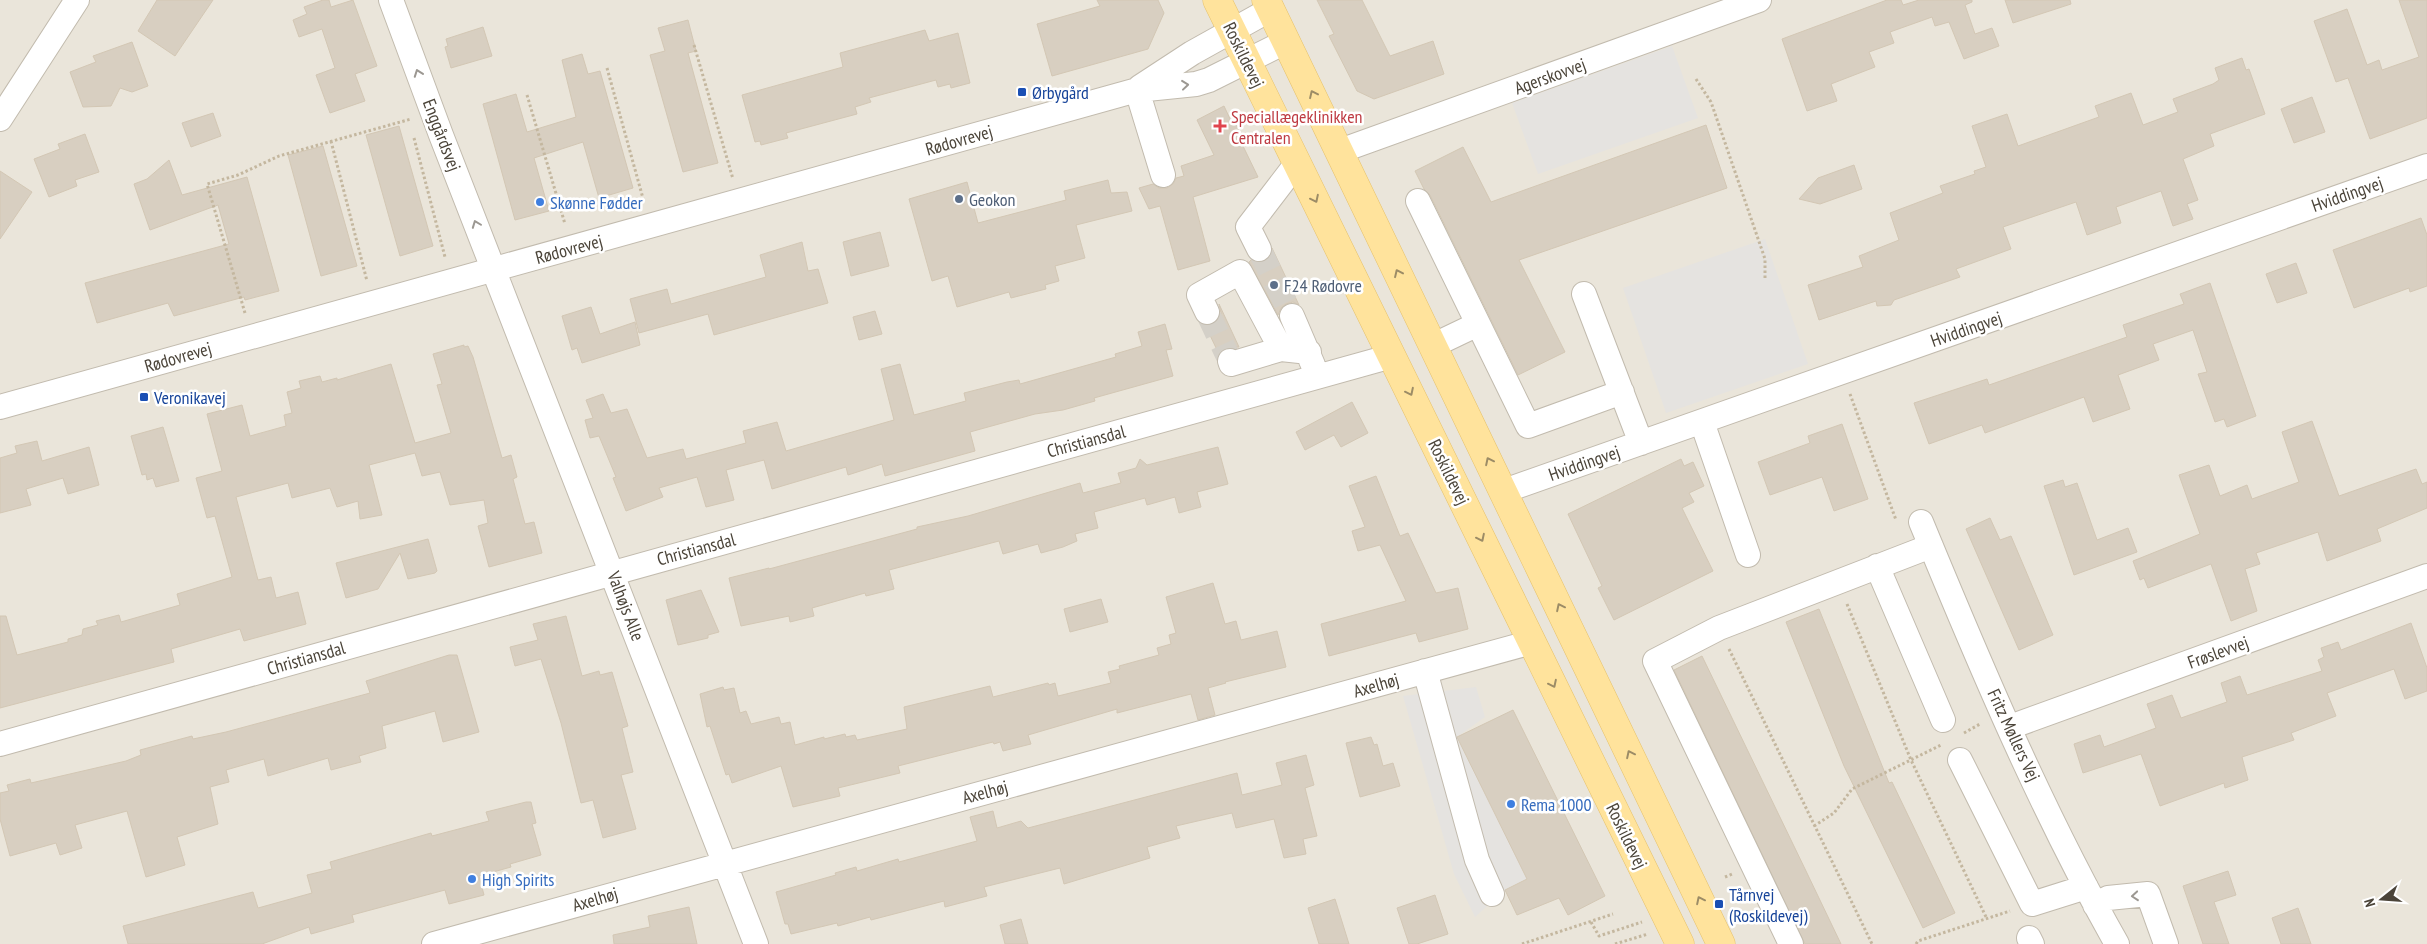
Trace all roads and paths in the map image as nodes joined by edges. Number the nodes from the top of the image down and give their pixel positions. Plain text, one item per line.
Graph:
1 (77, 0) edge
2 (391, 0) edge
3 (1217, 0) edge
4 (1759, 0) edge
5 (1268, 5) edge
6 (1232, 31) junction
7 (1287, 41) junction
8 (694, 45) dead end
9 (1247, 61) junction
10 (607, 68) dead end
11 (1696, 79) dead end
12 (1137, 90) junction
13 (527, 95) dead end
14 (433, 113) junction
15 (0, 119) edge
16 (409, 120) junction
17 (331, 142) junction
18 (1340, 151) junction
19 (1297, 163) junction
20 (2427, 166) edge
21 (1163, 175) dead end
22 (739, 202) junction
23 (1418, 202) dead end
24 (650, 226) junction
25 (1248, 227) junction
26 (571, 248) junction
27 (1259, 249) tunnel mouth
28 (494, 270) junction
29 (1240, 272) junction
30 (1765, 279) dead end
31 (452, 281) junction
32 (1584, 294) dead end
33 (373, 303) junction
34 (1207, 312) tunnel mouth
35 (1292, 316) tunnel mouth
36 (1478, 324) junction
37 (252, 337) junction
38 (1432, 346) junction
39 (1281, 349) junction
40 (1309, 352) junction
41 (1392, 356) junction
42 (1230, 361) dead end
43 (1842, 372) junction
44 (1318, 377) junction
45 (1622, 392) junction
46 (0, 407) edge
47 (1702, 422) junction
48 (1641, 443) junction
49 (1504, 491) junction
50 (1921, 522) joint
51 (1931, 546) junction
52 (1748, 555) dead end
53 (1877, 566) junction
54 (613, 572) junction
55 (2427, 576) edge
56 (1838, 582) junction
57 (1719, 628) junction
58 (1532, 642) junction
59 (1425, 671) junction
60 (1998, 702) junction
61 (2010, 727) junction
62 (1951, 728) joint
63 (0, 744) edge
64 (1952, 752) joint
65 (1911, 760) junction
66 (1814, 826) junction
67 (725, 863) junction
68 (1492, 894) dead end
69 (2090, 896) junction
70 (2032, 904) junction
71 (1613, 914) dead end
72 (1987, 918) junction
73 (1591, 922) junction
74 (1626, 928) dead end
75 (1677, 939) edge
76 (438, 944) edge
77 (756, 944) edge
78 (1522, 944) edge
79 (1615, 944) edge
80 (1721, 944) edge
81 (1792, 944) edge
82 (1872, 944) edge
83 (1916, 944) edge
84 (2117, 944) edge
85 (2166, 944) edge

1 - 15 street
14 -> 2 street, Enggårdsvej
3 - 6 main road, Roskildevej
4 - 18 street, Agerskovvej
5 - 6 street, Rødovrevej
5 - 7 main road
6 - 9 main road, Roskildevej
6 - 12 street, Rødovrevej
7 - 9 street, Rødovrevej
18 -> 7 main road
8 - 22 path
12 -> 9 street, Rødovrevej
9 - 19 main road, Roskildevej
10 - 24 path
11 - 30 path
12 - 21 street
12 - 22 street, Rødovrevej
13 - 26 path
14 - 16 path
28 -> 14 street, Enggårdsvej
16 - 17 path
16 - 31 path
17 - 33 path
17 - 37 path
38 -> 18 main road
19 - 25 street
19 -> 41 main road, Roskildevej
20 - 43 street, Hviddingvej
22 - 24 street, Rødovrevej
23 - 36 street
24 - 26 street, Rødovrevej
25 - 27 street
25 - 29 street
26 - 28 street, Rødovrevej
28 - 31 street, Rødovrevej
28 - 54 street, Valhøjs Alle
29 - 34 street
29 - 39 street
31 - 33 street, Rødovrevej
32 - 45 street
33 - 37 street, Rødovrevej
35 - 40 street
36 - 38 street
36 - 45 street
37 - 46 street, Rødovrevej
49 -> 38 main road
39 - 40 street
39 - 42 street
40 - 44 street
41 - 44 street, Christiansdal
41 -> 58 main road, Roskildevej
43 - 47 street, Hviddingvej
43 - 50 path
44 - 54 street, Christiansdal
45 - 48 street
47 - 48 street, Hviddingvej
47 - 52 street
48 - 49 street, Hviddingvej
80 -> 49 main road
50 - 51 street, Fritz Møllers Vej
51 - 53 street
51 - 60 street, Fritz Møllers Vej
53 - 56 street
53 - 62 street
54 - 63 street, Christiansdal
54 - 67 street, Valhøjs Alle
55 - 61 street, Frøslevvej
56 - 57 street
56 - 65 path
57 - 66 path
57 - 81 street
58 - 59 street, Axelhøj
58 -> 75 main road, Roskildevej
59 - 67 street, Axelhøj
59 - 68 street
60 - 61 street, Fritz Møllers Vej
60 - 62 path
61 - 69 street, Fritz Møllers Vej
64 - 65 path
64 - 70 street
65 - 66 path
65 - 72 path
66 - 82 path
67 - 76 street, Axelhøj
67 - 77 street, Valhøjs Alle
69 - 70 street
69 - 84 street, Fritz Møllers Vej
85 -> 69 street
70 - 72 path
71 - 73 path
72 - 83 path
73 - 74 path
73 - 78 path
75 - 79 path

